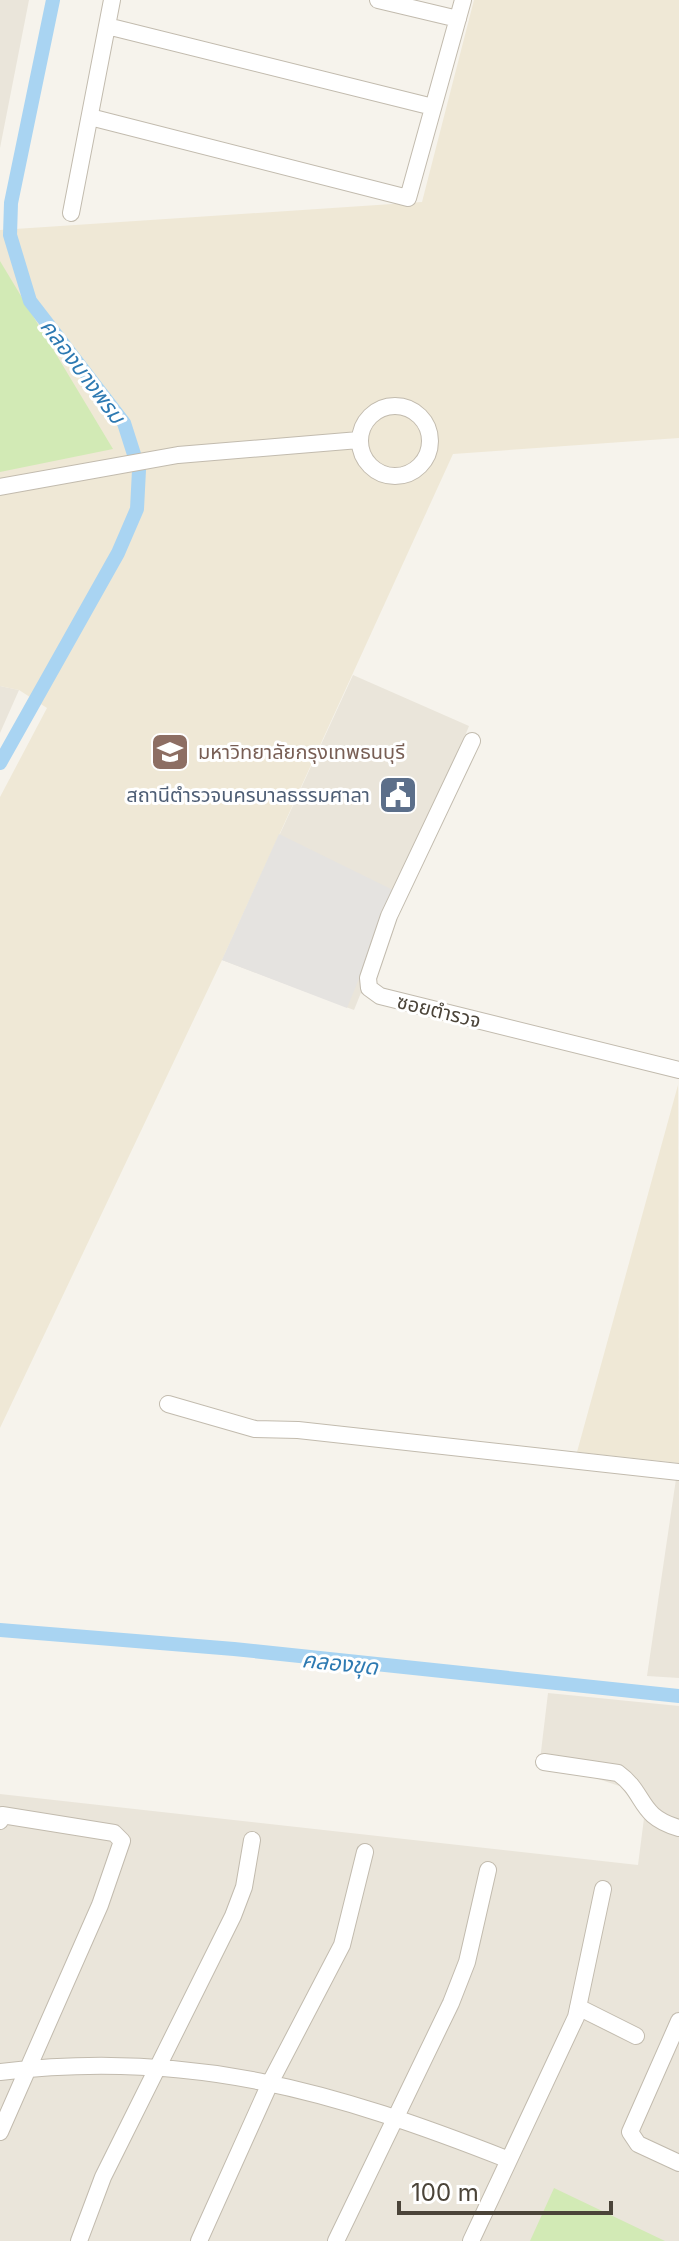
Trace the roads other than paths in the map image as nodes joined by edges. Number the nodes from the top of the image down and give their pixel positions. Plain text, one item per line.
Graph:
1 (112, 0) edge
2 (378, 0) edge
3 (463, 0) edge
4 (458, 19) junction
5 (107, 26) junction
6 (433, 107) junction
7 (90, 117) junction
8 (71, 213) dead end
9 (359, 440) junction
10 (0, 487) edge
11 (472, 741) dead end
12 (679, 1070) edge
13 (168, 1404) dead end
14 (679, 1472) edge
15 (544, 1762) dead end
16 (1, 1818) edge
17 (679, 1828) edge
18 (252, 1840) dead end
19 (365, 1852) dead end
20 (488, 1870) dead end
21 (603, 1889) dead end
22 (578, 2007) junction
23 (679, 2021) edge
24 (636, 2036) dead end
25 (157, 2067) junction
26 (26, 2069) junction
27 (0, 2072) edge
28 (271, 2081) junction
29 (394, 2115) junction
30 (0, 2132) edge
31 (509, 2160) junction
32 (679, 2163) edge
33 (79, 2241) edge
34 (199, 2241) edge
35 (336, 2241) edge
36 (471, 2241) edge

1 - 5 street
2 - 4 street
3 - 4 street
4 - 6 street
5 - 6 street
5 - 7 street
6 - 7 street
7 - 8 street
9 - 9 street
9 - 10 street
11 - 12 street, ซอยตำรวจ
13 - 14 street
15 - 17 street
16 - 26 street
18 - 25 street
19 - 28 street
20 - 29 street
21 - 22 street
22 - 24 street
22 - 31 street
23 - 32 street
25 - 26 street
25 - 28 street
25 - 33 street
26 - 27 street
26 - 30 street
28 - 29 street
28 - 34 street
29 - 31 street
29 - 35 street
31 - 36 street

